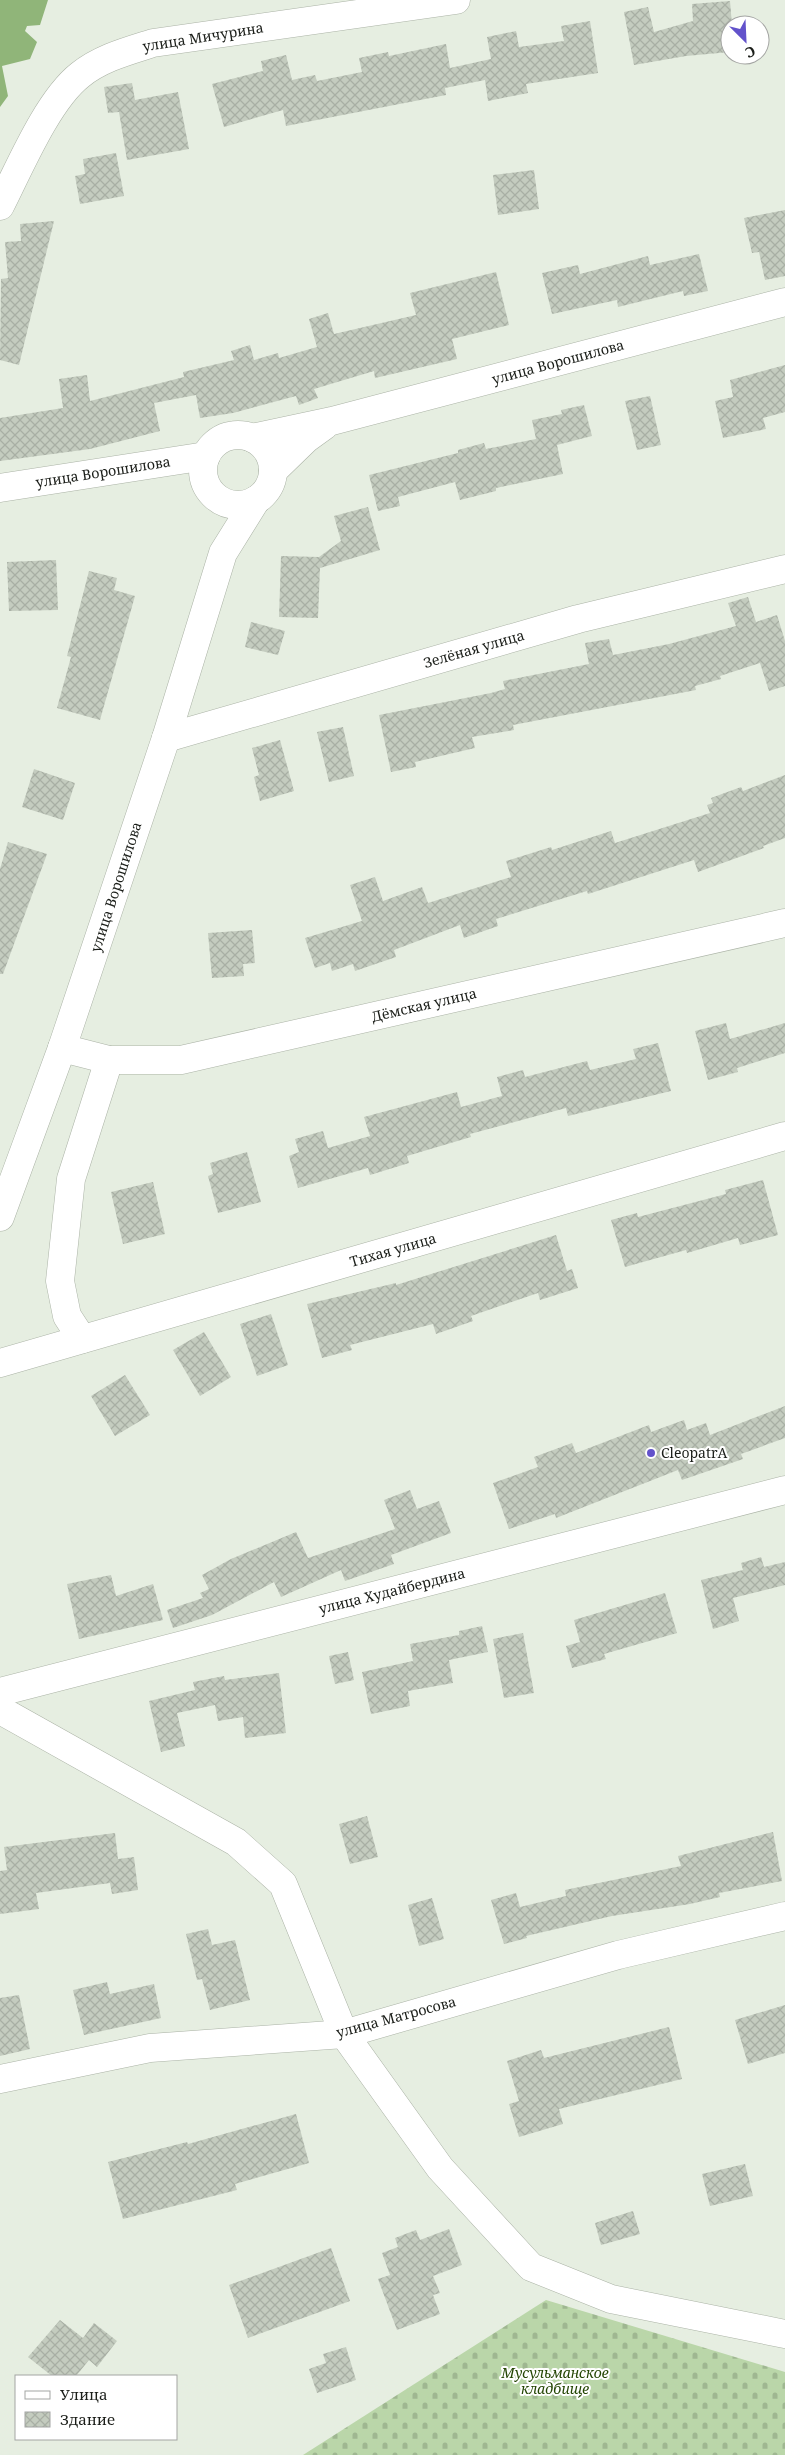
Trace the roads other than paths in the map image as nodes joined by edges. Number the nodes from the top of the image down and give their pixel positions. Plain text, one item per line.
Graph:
1 (456, 0) edge
2 (0, 206) edge
3 (785, 302) edge
4 (332, 421) junction
5 (252, 438) junction
6 (206, 456) junction
7 (273, 471) junction
8 (0, 488) edge
9 (212, 494) junction
10 (256, 500) junction
11 (223, 553) junction
12 (785, 569) edge
13 (166, 738) junction
14 (785, 924) edge
15 (62, 1048) junction
16 (109, 1060) junction
17 (785, 1136) edge
18 (0, 1217) edge
19 (82, 1340) junction
20 (0, 1363) edge
21 (785, 1490) edge
22 (0, 1692) edge
23 (0, 1710) edge
24 (785, 1916) edge
25 (344, 2034) junction
26 (0, 2079) edge
27 (785, 2334) edge

1 - 2 street, улица Мичурина
3 - 4 street, улица Ворошилова
4 - 5 street, улица Ворошилова
4 - 7 street, улица Ворошилова
5 - 6 street
5 - 7 street
6 - 8 street, улица Ворошилова
6 - 9 street
7 - 10 street
9 - 10 street
9 - 11 street, улица Ворошилова
10 - 11 street, улица Ворошилова
11 - 13 street, улица Ворошилова
12 - 13 street, Зелёная улица
13 - 15 street, улица Ворошилова
14 - 16 street, Дёмская улица
15 - 16 street, Дёмская улица
15 - 18 street, улица Ворошилова
16 - 19 street
17 - 19 street, Тихая улица
19 - 20 street, Тихая улица
21 - 22 street, улица Худайбердина
23 - 25 street
24 - 25 street, улица Матросова
25 - 26 street, улица Матросова
25 - 27 street

